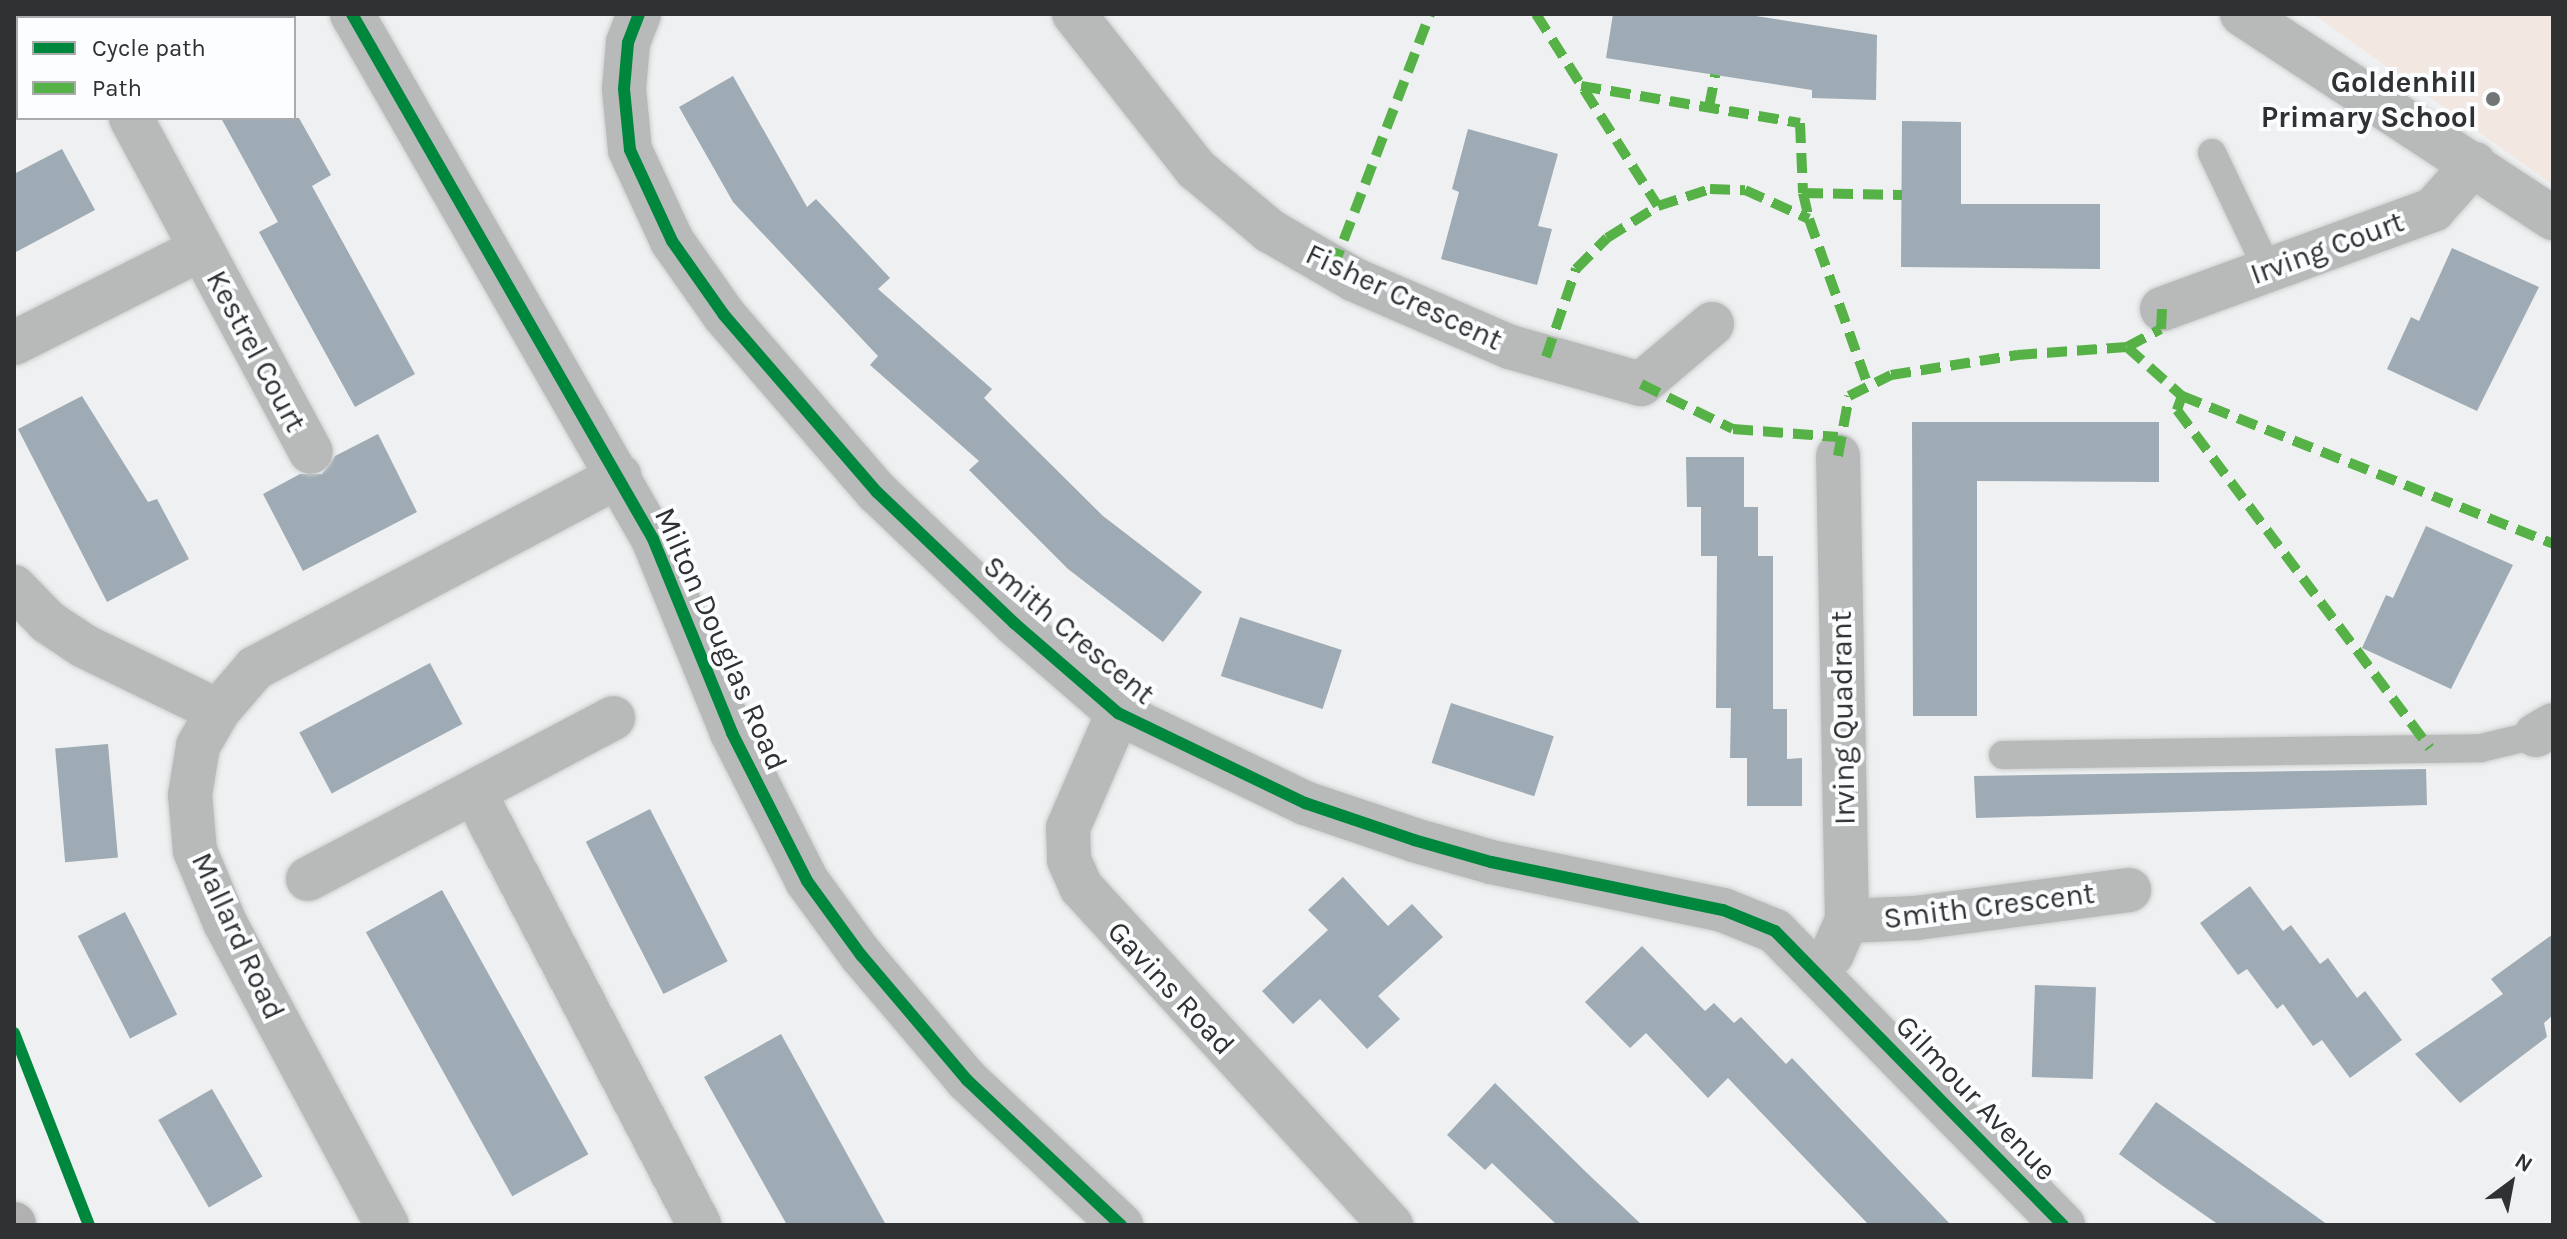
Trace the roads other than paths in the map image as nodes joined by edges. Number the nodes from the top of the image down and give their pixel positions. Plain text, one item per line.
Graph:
1 (352, 14) edge
2 (639, 14) edge
3 (1074, 14) edge
4 (2242, 14) edge
5 (132, 120) edge
6 (2212, 153) dead end
7 (2474, 164) junction
8 (2553, 218) edge
9 (201, 249) junction
10 (2267, 268) junction
11 (2162, 309) dead end
12 (1712, 324) dead end
13 (14, 343) edge
14 (311, 452) dead end
15 (1838, 456) dead end
16 (619, 476) junction
17 (14, 587) edge
18 (218, 711) junction
19 (1118, 713) junction
20 (613, 718) dead end
21 (2545, 730) edge
22 (2003, 755) dead end
23 (474, 792) junction
24 (308, 879) dead end
25 (2129, 890) dead end
26 (1847, 921) junction
27 (1816, 969) junction
28 (1853, 1006) joint
29 (387, 1225) edge
30 (699, 1225) edge
31 (1121, 1225) edge
32 (1391, 1225) edge
33 (2063, 1225) edge

1 - 16 street, Milton Douglas Road
2 - 19 street, Smith Crescent
3 - 12 street, Fisher Crescent
4 - 7 street
5 - 9 street, Kestrel Court
6 - 10 lane
7 - 8 street
7 - 10 street, Irving Court
9 - 13 street, Kestrel Court
9 - 14 street, Kestrel Court
10 - 11 street, Irving Court
15 - 26 street, Irving Quadrant
16 - 18 street, Mallard Road
16 - 31 street, Milton Douglas Road
17 - 18 street
18 - 29 street, Mallard Road
19 - 27 street, Smith Crescent
19 - 32 street, Gavins Road
20 - 23 street
21 - 22 lane
23 - 24 street
23 - 30 street
25 - 26 street, Smith Crescent
26 - 27 street, Irving Quadrant
27 - 28 street, Smith Crescent
28 - 33 street, Gilmour Avenue

